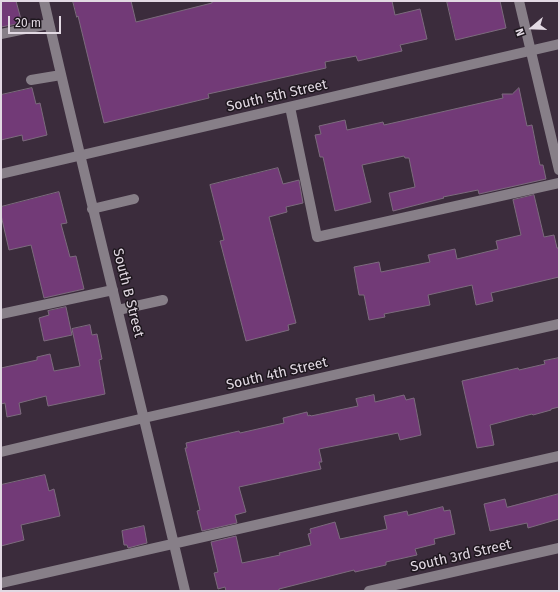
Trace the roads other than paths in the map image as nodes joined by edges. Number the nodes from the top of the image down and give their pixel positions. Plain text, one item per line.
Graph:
1 (44, 1) edge
2 (519, 1) edge
3 (49, 24) junction
4 (1, 34) edge
5 (559, 44) edge
6 (530, 50) junction
7 (61, 75) junction
8 (31, 80) dead end
9 (290, 107) junction
10 (80, 156) junction
11 (559, 170) edge
12 (1, 174) edge
13 (559, 183) edge
14 (134, 199) dead end
15 (92, 208) junction
16 (113, 290) junction
17 (163, 300) dead end
18 (118, 310) junction
19 (1, 314) edge
20 (559, 324) edge
21 (144, 418) junction
22 (1, 452) edge
23 (559, 456) edge
24 (174, 543) junction
25 (559, 548) edge
26 (1, 583) edge
27 (185, 591) edge
28 (369, 591) edge

1 - 3 street, South B Street
2 - 6 street
3 - 4 street
3 - 7 street, South B Street
5 - 6 street, South 5th Street
6 - 9 street, South 5th Street
6 - 11 street
7 - 8 street
7 - 10 street, South B Street
9 - 10 street, South 5th Street
9 - 13 street
10 - 12 street, South 5th Street
10 - 15 street, South B Street
14 - 15 street
15 - 16 street, South B Street
16 - 18 street, South B Street
16 - 19 street
17 - 18 street
18 - 21 street, South B Street
20 - 21 street, South 4th Street
21 - 22 street, South 4th Street
21 - 24 street, South B Street
23 - 24 street
24 - 26 street
24 - 27 street, South B Street
25 - 28 street, South 3rd Street

